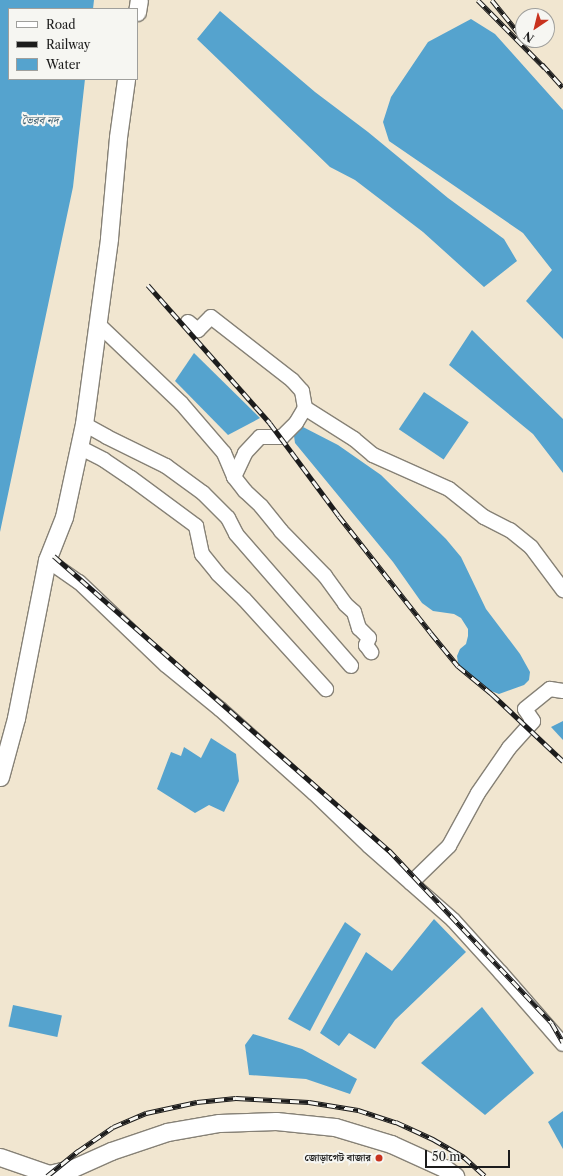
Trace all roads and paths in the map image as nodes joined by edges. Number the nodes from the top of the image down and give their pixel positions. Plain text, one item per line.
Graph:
1 (126, 80) edge
2 (188, 322) dead end
3 (98, 324) junction
4 (305, 408) junction
5 (84, 424) junction
6 (79, 447) junction
7 (234, 477) junction
8 (47, 560) junction
9 (563, 590) edge
10 (371, 652) dead end
11 (350, 666) dead end
12 (326, 689) dead end
13 (563, 691) edge
14 (0, 777) edge
15 (411, 883) junction
16 (563, 1044) edge
17 (0, 1157) edge
18 (455, 1176) edge

1 - 3 street
2 - 4 street
3 - 5 street
3 - 7 street
4 - 7 street
4 - 9 street
5 - 6 street
5 - 11 street
6 - 8 street
6 - 12 street
7 - 10 street
8 - 14 street
8 - 15 street
13 - 15 street
15 - 16 street
17 - 18 street

